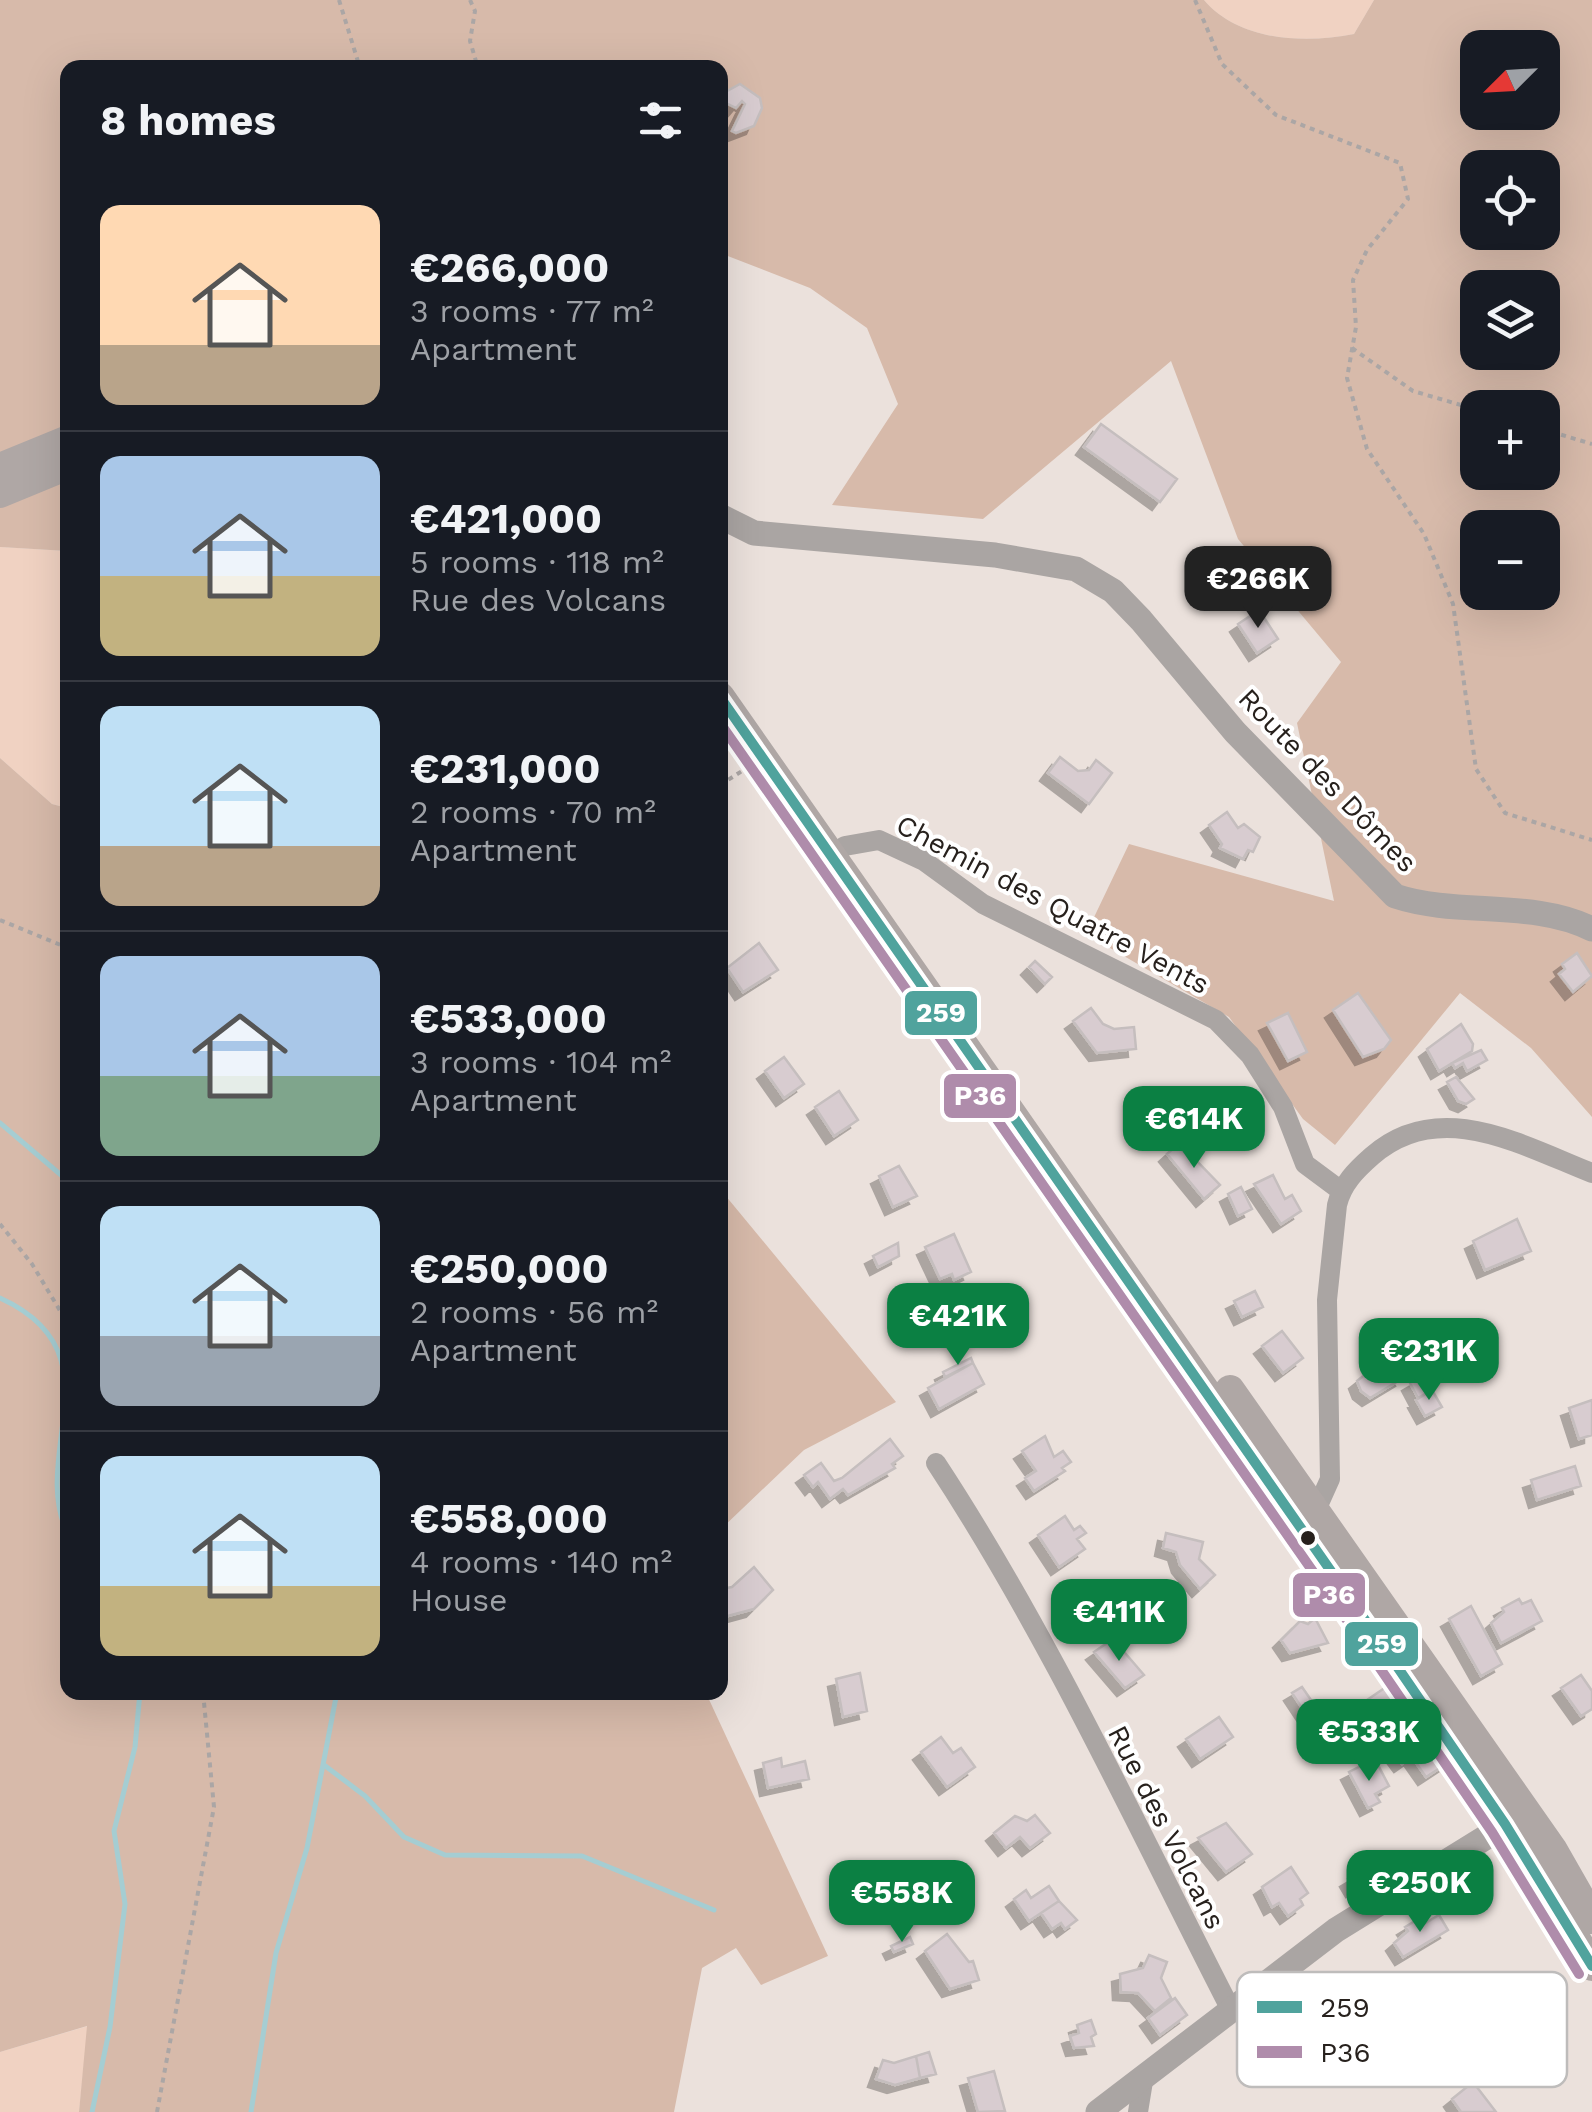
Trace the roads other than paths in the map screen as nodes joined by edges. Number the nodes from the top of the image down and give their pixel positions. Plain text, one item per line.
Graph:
1 (60, 443) edge
2 (0, 468) edge
3 (60, 469) edge
4 (0, 493) edge
5 (728, 520) edge
6 (728, 683) edge
7 (728, 707) edge
8 (838, 851) junction
9 (1592, 929) edge
10 (1592, 1172) edge
11 (1340, 1190) junction
12 (936, 1463) dead end
13 (1309, 1522) junction
14 (1516, 1818) junction
15 (1592, 1919) edge
16 (1592, 1966) edge
17 (1279, 1972) edge
18 (1237, 2003) edge
19 (1230, 2008) junction
20 (1144, 2075) junction
21 (1098, 2112) edge
22 (1138, 2112) edge

1 - 2 main road
3 - 4 main road
5 - 9 street, Route des Dômes
6 - 8 main road
7 - 8 main road
8 - 11 street, Chemin des Quatre Vents
8 - 13 main road
10 - 11 street
11 - 13 street
12 - 19 street, Rue des Volcans
13 - 14 main road
14 - 15 main road
14 - 16 main road
14 - 17 street
18 - 19 street
19 - 20 street
20 - 21 street
20 - 22 street

